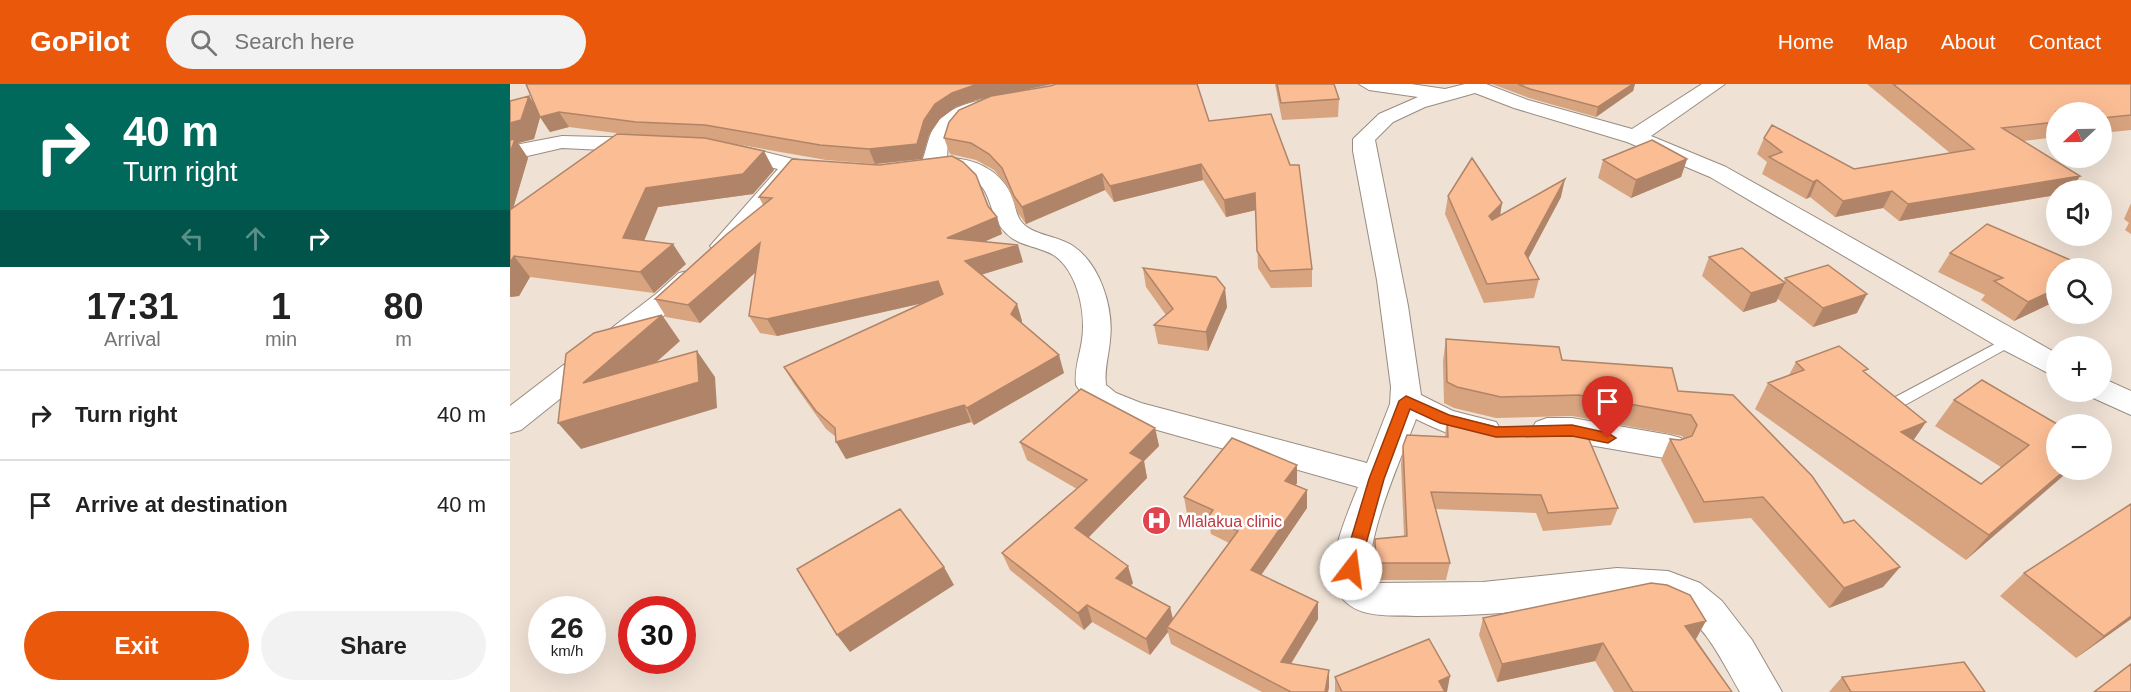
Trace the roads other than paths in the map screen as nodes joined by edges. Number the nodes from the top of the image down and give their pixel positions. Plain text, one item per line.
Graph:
1 (1076, 84) edge
2 (1369, 84) edge
3 (1715, 84) edge
4 (1476, 86) edge
5 (1443, 94) junction
6 (1635, 137) junction
7 (675, 147) edge
8 (707, 149) edge
9 (510, 153) edge
10 (935, 165) junction
11 (793, 166) junction
12 (850, 171) edge
13 (905, 171) edge
14 (2010, 341) junction
15 (2046, 360) edge
16 (2112, 394) edge
17 (1406, 401) junction
18 (2131, 404) edge
19 (1891, 406) edge
20 (510, 422) edge
21 (1670, 447) edge
22 (1377, 479) junction
23 (1762, 692) edge

1 - 10 street
2 - 5 street
3 - 6 street
4 - 5 street
4 - 6 street
5 - 17 street
6 - 14 street
7 - 9 street
8 - 11 street
10 - 13 street
10 - 22 street
11 - 12 street
11 - 20 street
14 - 15 street
14 - 19 lane
16 - 18 street
17 - 21 street
17 - 22 street
22 - 23 street

